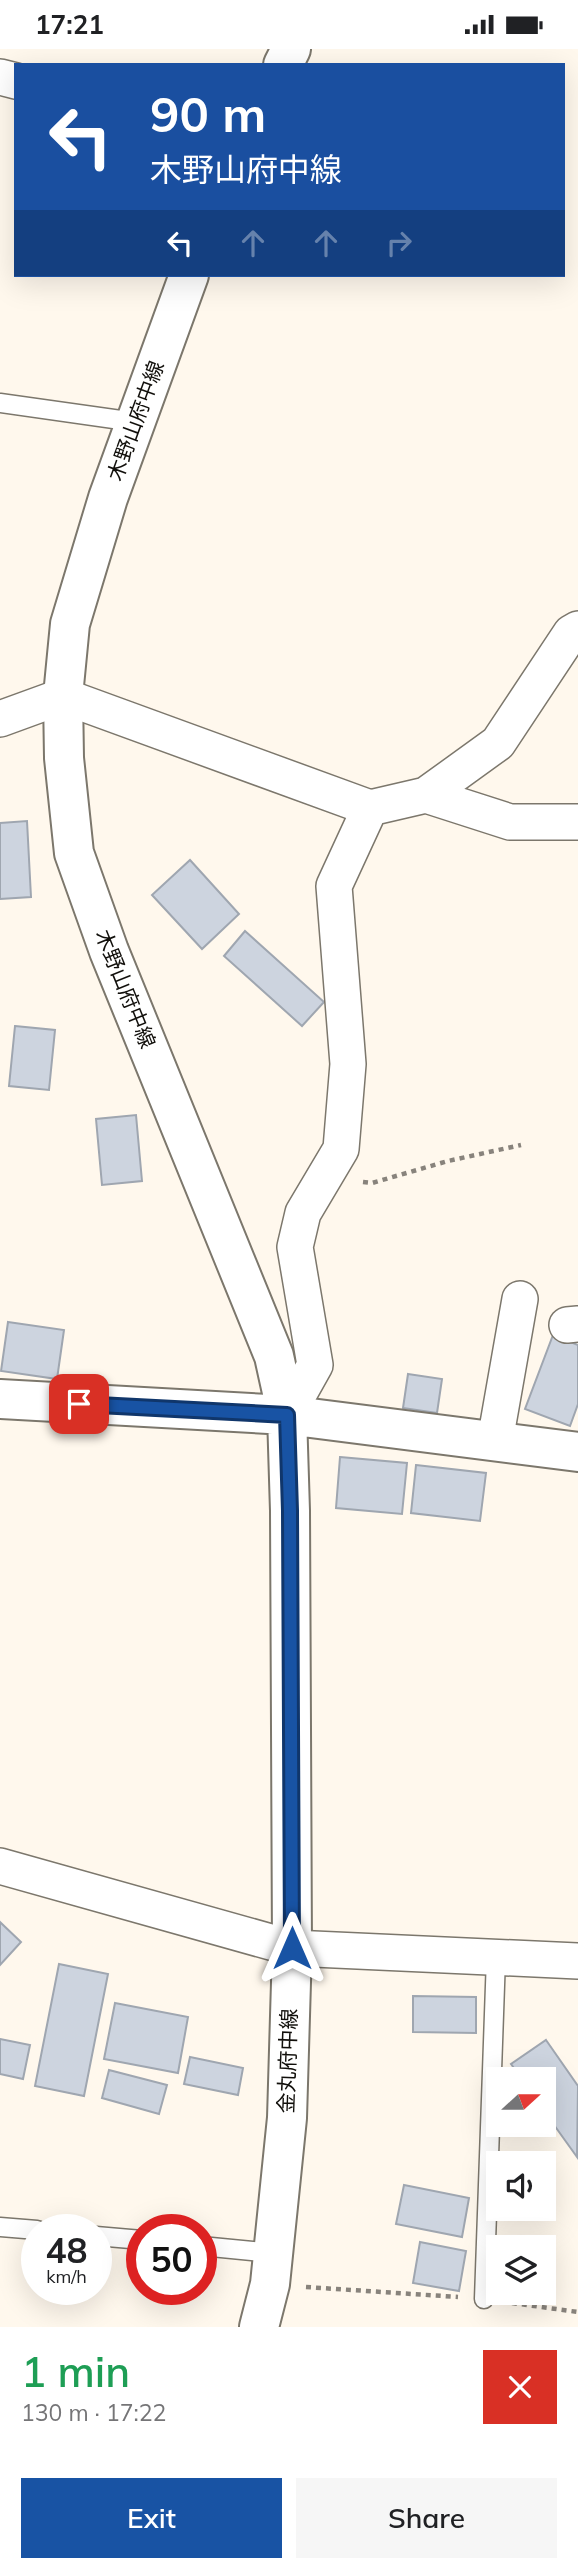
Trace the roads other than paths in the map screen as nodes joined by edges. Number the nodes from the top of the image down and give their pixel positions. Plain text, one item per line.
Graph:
1 (188, 277) edge
2 (0, 403) edge
3 (135, 422) junction
4 (578, 629) edge
5 (63, 696) junction
6 (0, 719) edge
7 (426, 795) junction
8 (370, 808) junction
9 (578, 822) edge
10 (520, 1299) dead end
11 (0, 1399) edge
12 (287, 1415) junction
13 (495, 1441) junction
14 (578, 1452) edge
15 (0, 1865) edge
16 (292, 1948) junction
17 (496, 1957) junction
18 (578, 1961) edge
19 (0, 2227) edge
20 (21, 2229) edge
21 (217, 2251) edge
22 (272, 2269) junction
23 (484, 2299) road end
24 (259, 2327) edge

1 - 3 main road, 木野山府中線
2 - 3 lane
3 - 5 main road, 木野山府中線
4 - 7 street
5 - 6 street
5 - 8 street
5 - 12 main road, 木野山府中線
7 - 8 street
7 - 9 street
8 - 12 street
10 - 13 street
11 - 12 main road
12 - 13 main road
12 - 16 main road, 金丸府中線
13 - 14 main road
15 - 16 street
16 - 17 street
16 - 22 main road, 金丸府中線
17 - 18 street
17 - 23 lane
19 - 20 lane
21 - 22 lane
22 - 24 main road, 金丸府中線

